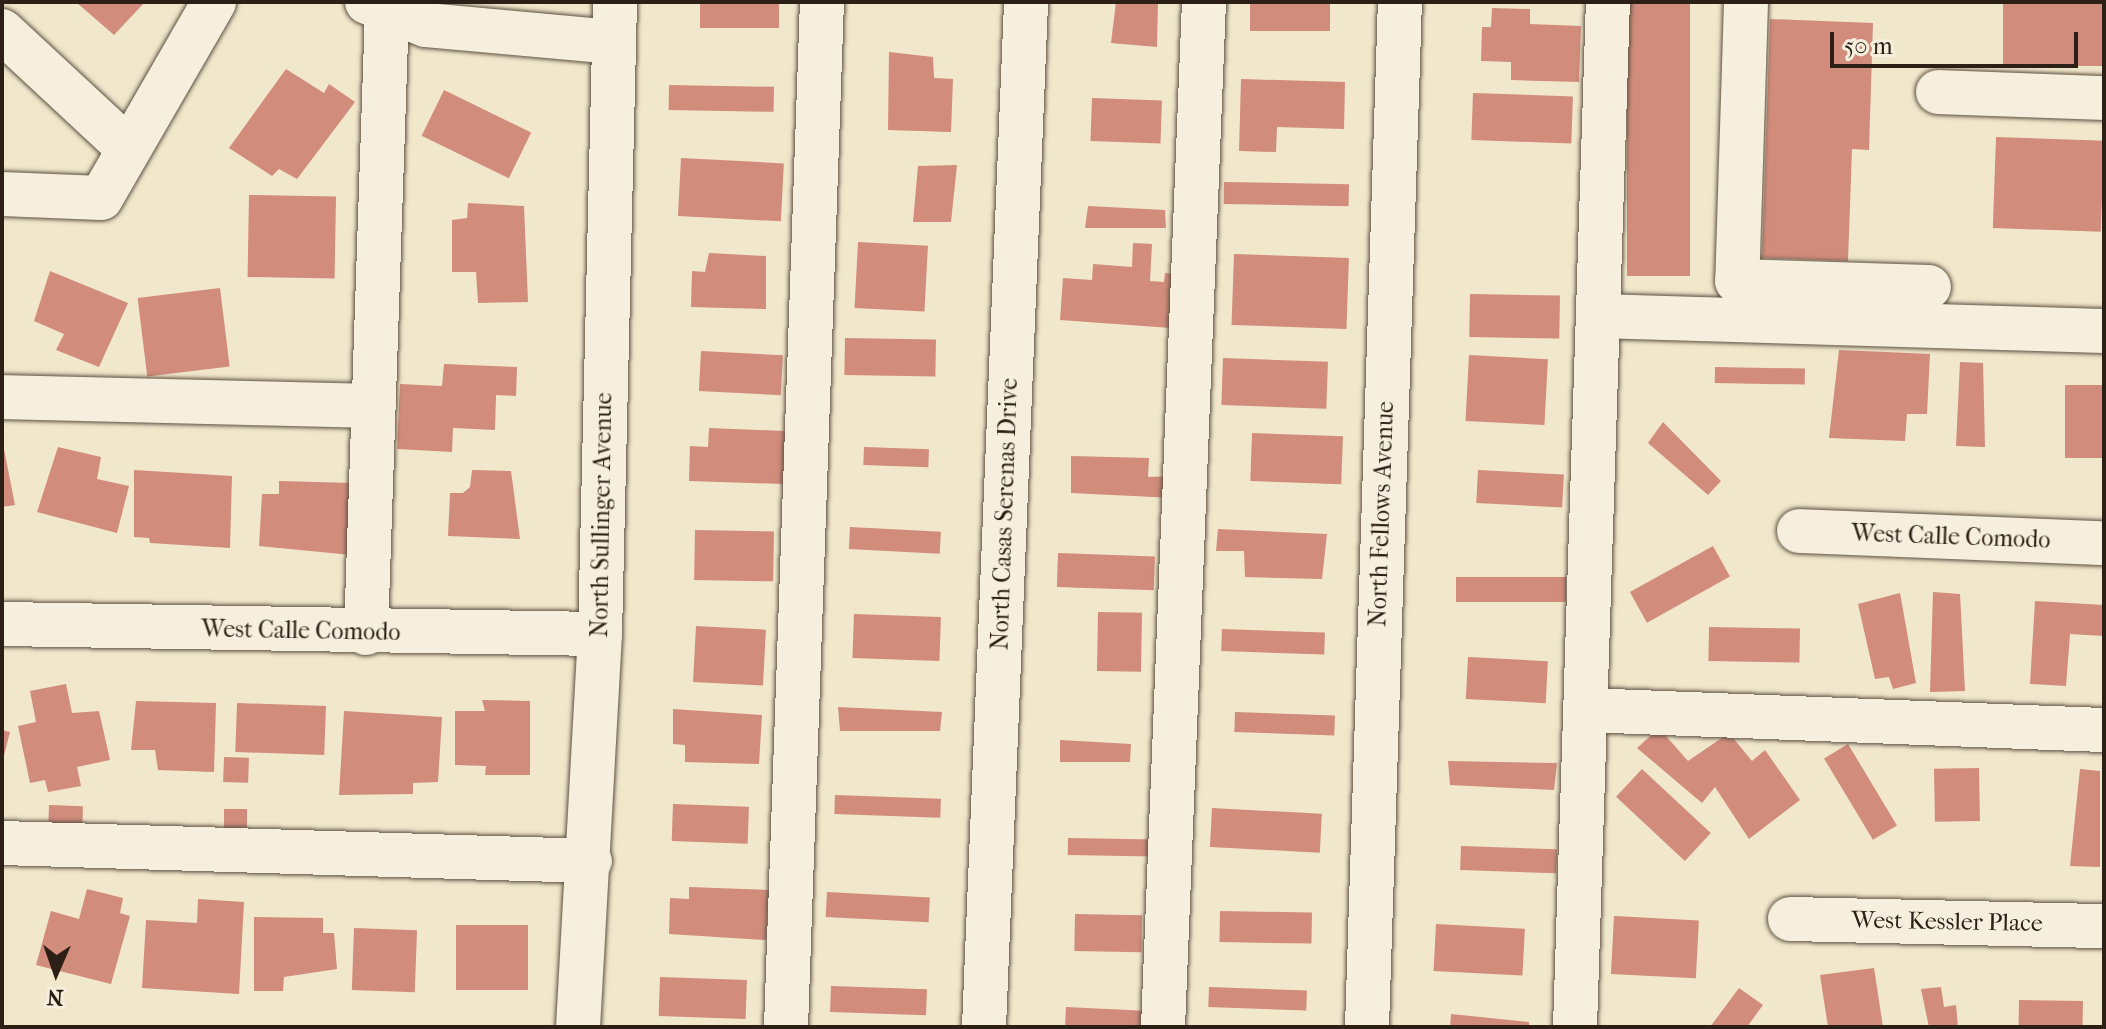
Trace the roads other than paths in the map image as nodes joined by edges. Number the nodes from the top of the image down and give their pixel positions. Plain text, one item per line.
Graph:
1 (214, 2) edge
2 (822, 2) edge
3 (1026, 2) edge
4 (1204, 2) edge
5 (1400, 2) edge
6 (1608, 2) edge
7 (1746, 2) edge
8 (377, 6) edge
9 (614, 22) edge
10 (2, 31) edge
11 (1938, 92) dead end
12 (2104, 98) edge
13 (128, 148) junction
14 (2, 194) edge
15 (1929, 287) dead end
16 (1598, 316) junction
17 (2104, 331) edge
18 (2, 397) edge
19 (373, 406) junction
20 (1799, 531) dead end
21 (2104, 543) edge
22 (2, 624) edge
23 (366, 633) junction
24 (600, 634) junction
25 (1585, 710) junction
26 (2104, 730) edge
27 (2, 843) edge
28 (590, 861) junction
29 (1790, 919) dead end
30 (2104, 926) edge
31 (578, 1027) edge
32 (786, 1027) edge
33 (984, 1027) edge
34 (1163, 1027) edge
35 (1367, 1027) edge
36 (1575, 1027) edge

1 - 13 street
2 - 32 street
3 - 33 street, North Casas Serenas Drive
4 - 34 street
5 - 35 street, North Fellows Avenue
6 - 16 street
7 - 15 street
8 - 9 street
8 - 19 street
9 - 24 street, North Sullinger Avenue
10 - 13 street
11 - 12 street
13 - 14 street
16 - 17 street
16 - 25 street
18 - 19 street
19 - 23 street
20 - 21 street, West Calle Comodo
22 - 23 street, West Calle Comodo
23 - 24 street, West Calle Comodo
24 - 28 street, North Sullinger Avenue
25 - 26 street
25 - 36 street
27 - 28 street
28 - 31 street, North Sullinger Avenue
29 - 30 street, West Kessler Place

